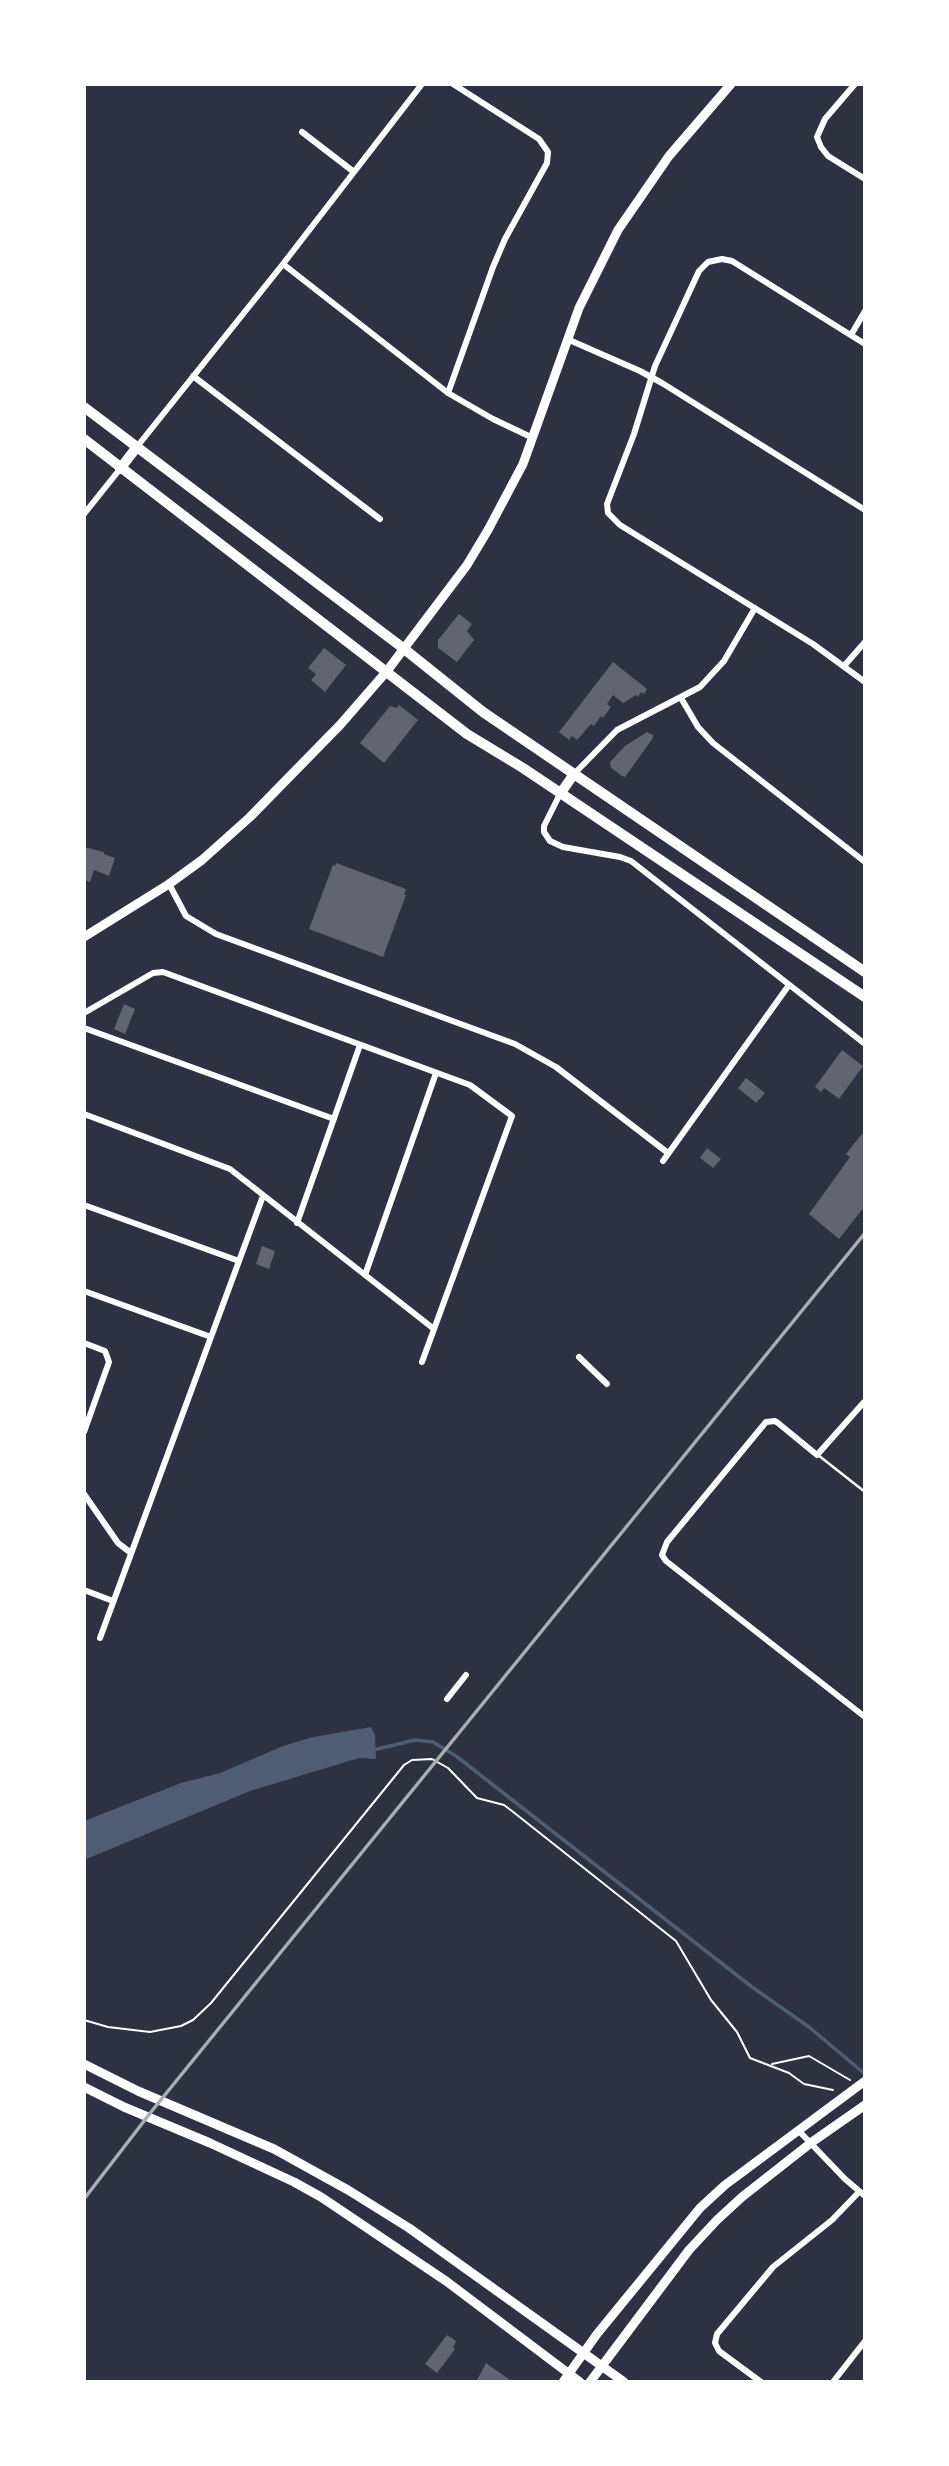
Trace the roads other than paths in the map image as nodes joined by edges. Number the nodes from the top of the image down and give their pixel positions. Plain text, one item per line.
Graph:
1 (422, 84) edge
2 (453, 84) edge
3 (731, 84) edge
4 (855, 84) edge
5 (302, 132) dead end
6 (354, 172) junction
7 (865, 179) edge
8 (283, 264) junction
9 (865, 311) edge
10 (850, 335) junction
11 (567, 339) junction
12 (865, 344) edge
13 (193, 376) junction
14 (651, 378) junction
15 (448, 393) junction
16 (84, 407) edge
17 (533, 438) junction
18 (84, 439) edge
19 (136, 448) junction
20 (120, 469) junction
21 (865, 510) edge
22 (84, 514) edge
23 (380, 519) dead end
24 (755, 608) junction
25 (865, 642) edge
26 (403, 648) junction
27 (844, 666) junction
28 (387, 671) junction
29 (865, 682) edge
30 (681, 698) junction
31 (574, 774) junction
32 (560, 794) junction
33 (865, 862) edge
34 (169, 884) junction
35 (84, 937) edge
36 (865, 972) edge
37 (789, 985) junction
38 (865, 996) edge
39 (84, 1013) edge
40 (84, 1028) edge
41 (865, 1044) edge
42 (360, 1045) junction
43 (436, 1073) junction
44 (84, 1114) edge
45 (334, 1119) junction
46 (668, 1153) junction
47 (663, 1161) dead end
48 (262, 1196) junction
49 (84, 1205) edge
50 (297, 1223) junction
51 (239, 1261) junction
52 (365, 1275) junction
53 (84, 1291) edge
54 (434, 1329) junction
55 (211, 1337) junction
56 (84, 1343) edge
57 (579, 1357) dead end
58 (422, 1362) dead end
59 (607, 1384) dead end
60 (865, 1401) edge
61 (84, 1432) edge
62 (817, 1455) junction
63 (865, 1492) edge
64 (84, 1494) edge
65 (131, 1553) junction
66 (84, 1590) edge
67 (113, 1601) junction
68 (100, 1638) dead end
69 (466, 1675) dead end
70 (447, 1699) dead end
71 (865, 1717) edge
72 (84, 2064) edge
73 (858, 2085) edge
74 (84, 2087) edge
75 (865, 2105) edge
76 (798, 2130) junction
77 (812, 2142) junction
78 (862, 2194) edge
79 (865, 2341) edge
80 (584, 2353) junction
81 (602, 2367) junction
82 (566, 2378) edge
83 (580, 2382) edge
84 (590, 2382) edge
85 (624, 2382) edge
86 (761, 2382) edge
87 (833, 2382) edge

1 - 6 street
2 - 15 street
3 - 11 main road
4 - 7 street
5 - 6 street
6 - 8 street
8 - 13 street
8 - 15 street
9 - 10 street
10 - 12 street
10 - 14 street
11 - 14 street
11 - 17 main road
13 - 19 street
13 - 23 street
14 - 21 street
14 - 24 street
15 - 17 street
16 - 19 main road
17 - 26 main road
18 - 20 main road
19 - 20 main road
19 - 26 main road
20 - 22 street
20 - 28 main road
24 - 27 street
24 - 30 street
25 - 27 street
26 - 28 main road
26 - 31 main road
27 - 29 street
28 - 32 main road
28 - 34 main road
30 - 31 street
30 - 33 street
31 - 32 main road
31 - 36 main road
32 - 37 street
32 - 38 main road
34 - 35 main road
34 - 46 street
37 - 41 street
37 - 46 street
39 - 42 street
40 - 45 street
42 - 43 street
42 - 45 street
43 - 52 street
43 - 54 street
44 - 48 street
45 - 50 street
46 - 47 street
48 - 50 street
48 - 51 street
49 - 51 street
50 - 52 street
51 - 55 street
52 - 54 street
53 - 55 street
54 - 58 street
55 - 65 street
56 - 61 street
57 - 59 street
60 - 62 street
62 - 63 lane
62 - 71 street
64 - 65 street
65 - 67 street
66 - 67 street
67 - 68 street
69 - 70 street
72 - 80 main road
73 - 76 main road
74 - 82 main road
75 - 77 main road
76 - 77 street
76 - 80 main road
77 - 78 street
77 - 81 main road
78 - 86 street
79 - 87 street
80 - 81 main road
80 - 82 main road
81 - 84 main road
81 - 85 main road
82 - 83 main road

